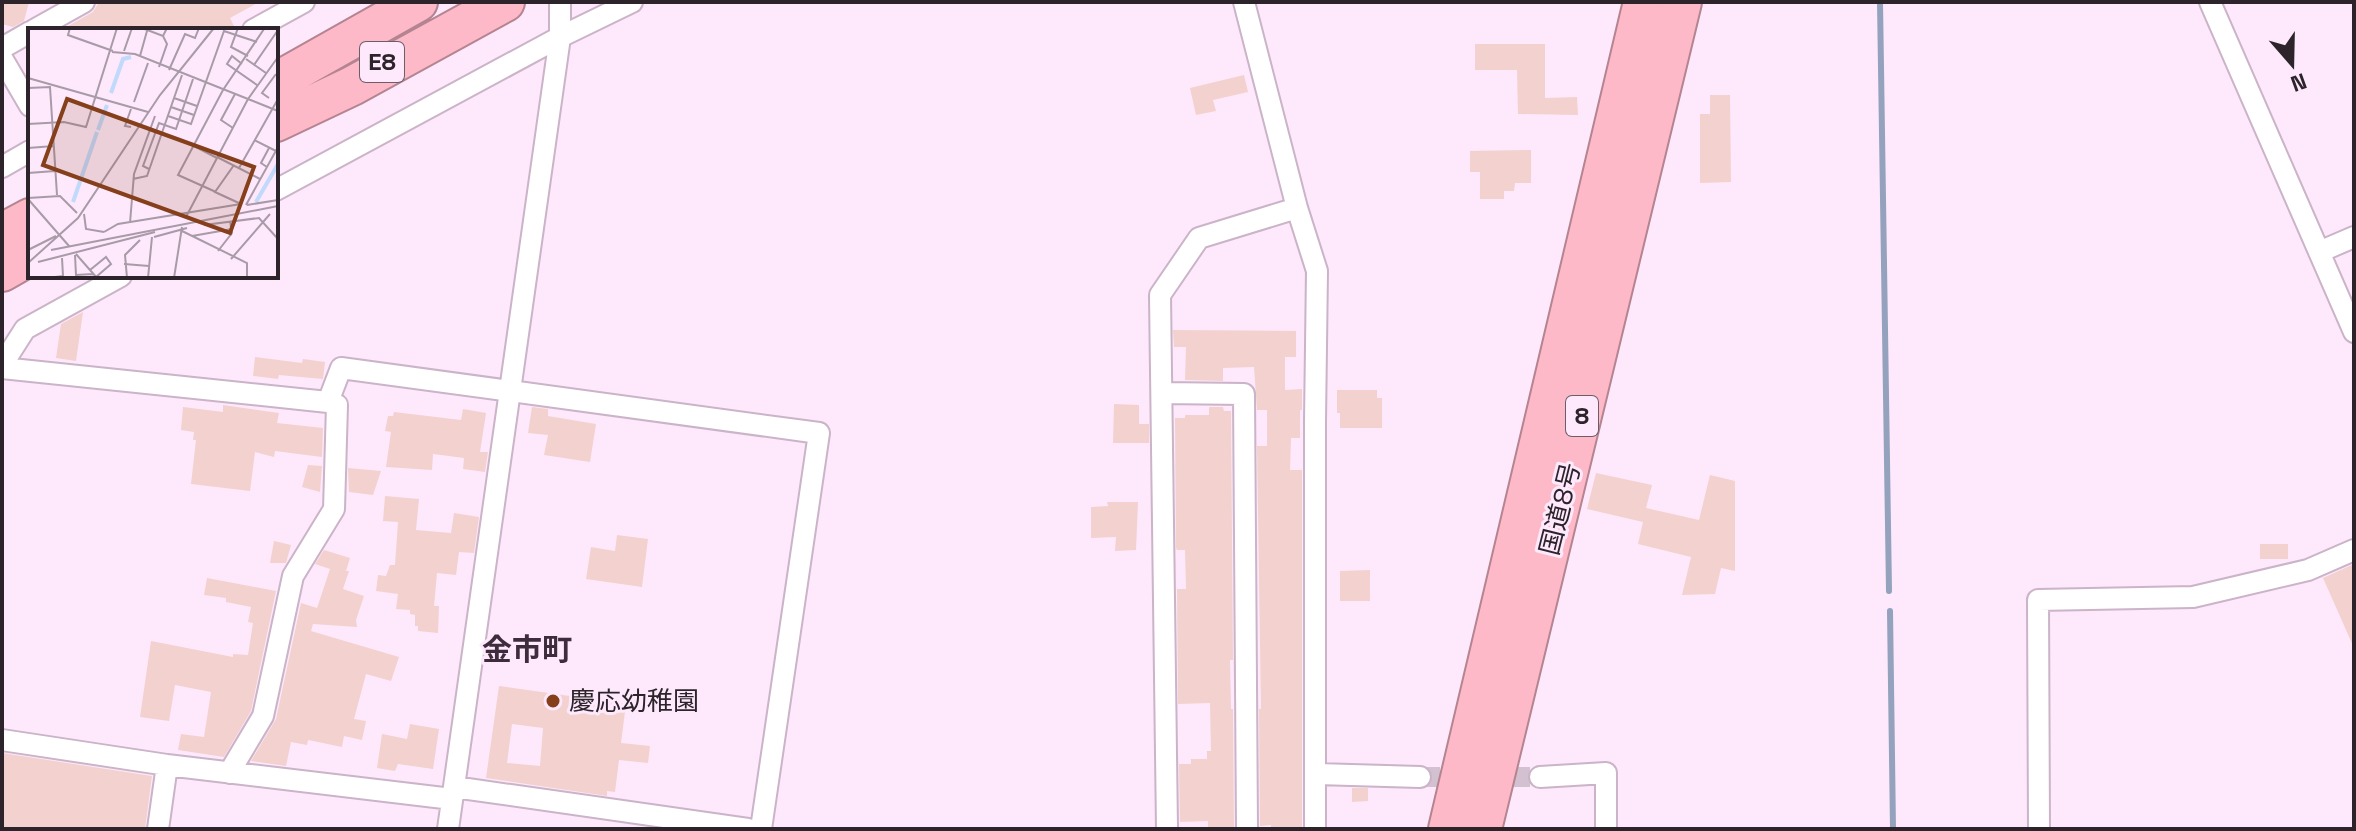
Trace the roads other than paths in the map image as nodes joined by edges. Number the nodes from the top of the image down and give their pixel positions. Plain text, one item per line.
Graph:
1 (84, 2) edge
2 (304, 2) edge
3 (418, 2) edge
4 (487, 2) edge
5 (505, 2) edge
6 (632, 2) edge
7 (1244, 2) edge
8 (1643, 2) edge
9 (1682, 2) edge
10 (2210, 2) edge
11 (560, 3) edge
12 (37, 28) edge
13 (257, 28) edge
14 (28, 33) edge
15 (560, 37) junction
16 (2, 48) edge
17 (2, 58) edge
18 (278, 81) edge
19 (28, 103) edge
20 (278, 121) edge
21 (278, 121) edge
22 (28, 152) edge
23 (2, 167) edge
24 (278, 189) edge
25 (1297, 208) junction
26 (28, 219) edge
27 (2, 233) edge
28 (2354, 237) edge
29 (2319, 252) junction
30 (28, 257) edge
31 (2, 272) edge
32 (117, 278) edge
33 (2354, 332) edge
34 (2, 366) edge
35 (511, 390) junction
36 (1162, 393) junction
37 (328, 402) junction
38 (2354, 550) edge
39 (2, 740) edge
40 (167, 765) junction
41 (229, 773) junction
42 (1317, 774) junction
43 (1420, 777) tunnel mouth
44 (1540, 777) tunnel mouth
45 (453, 793) junction
46 (158, 829) edge
47 (448, 829) edge
48 (748, 829) edge
49 (761, 829) edge
50 (1167, 829) edge
51 (1247, 829) edge
52 (1315, 829) edge
53 (1448, 829) edge
54 (1482, 829) edge
55 (1606, 829) edge
56 (2039, 829) edge

1 - 12 street
2 - 13 street
3 - 18 highway, E8
4 - 20 highway, E8
5 - 21 highway
6 - 15 street
7 - 25 street
8 - 53 highway, 国道8号 / 8
9 - 54 highway, 国道8号 / 8
10 - 29 street
11 - 15 street
14 - 16 street
15 - 24 street
15 - 35 street
17 - 19 street
22 - 23 street
25 - 36 street
25 - 42 street
26 - 27 highway
28 - 29 street
29 - 33 street
30 - 31 highway
32 - 34 street
34 - 37 street
35 - 37 street
35 - 45 street
35 - 49 street
36 - 50 street
36 - 51 street
37 - 41 street
38 - 56 street
39 - 40 street
40 - 41 street
40 - 46 street
41 - 45 street
42 - 43 street
42 - 52 street
44 - 55 street
45 - 47 street
45 - 48 street

